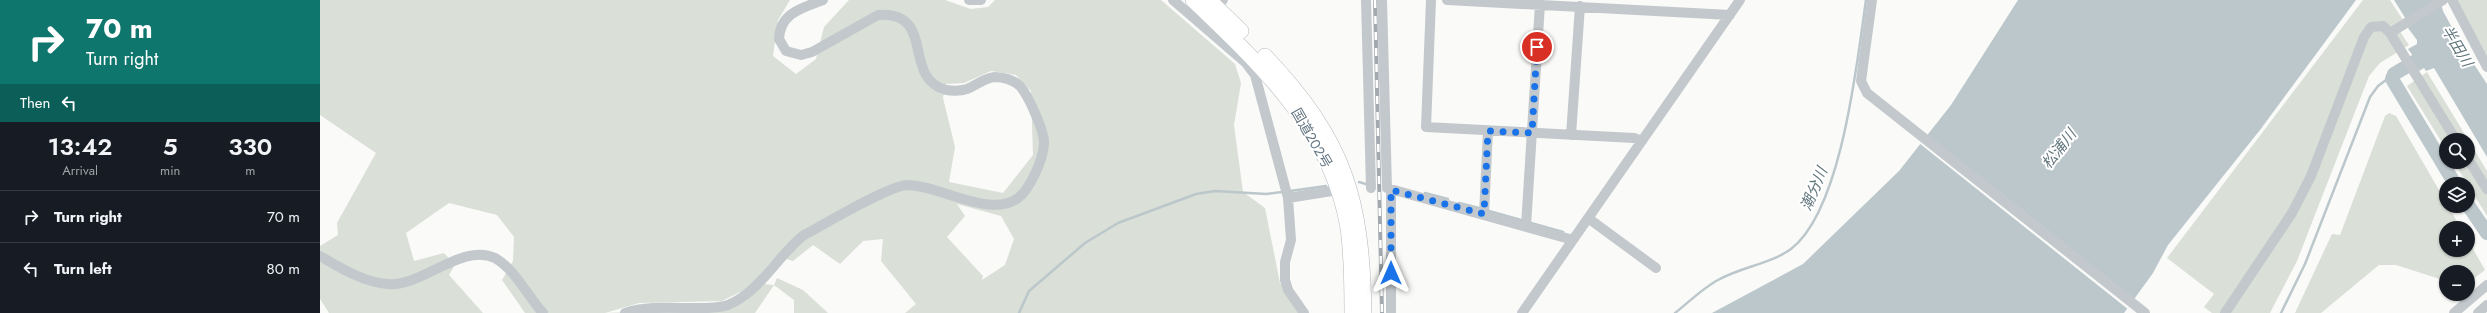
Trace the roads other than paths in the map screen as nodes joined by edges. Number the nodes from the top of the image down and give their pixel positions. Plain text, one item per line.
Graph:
1 (823, 0) edge
2 (969, 0) edge
3 (981, 0) edge
4 (1173, 0) edge
5 (1193, 0) edge
6 (1366, 0) edge
7 (1382, 0) edge
8 (1431, 0) edge
9 (1447, 0) edge
10 (1740, 0) edge
11 (1872, 0) edge
12 (2442, 0) edge
13 (2452, 0) edge
14 (1540, 4) junction
15 (1625, 4) edge
16 (1580, 6) junction
17 (1212, 9) edge
18 (1730, 15) junction
19 (2390, 33) junction
20 (2487, 67) edge
21 (1260, 72) junction
22 (1488, 131) junction
23 (1532, 133) junction
24 (2452, 133) edge
25 (1572, 135) junction
26 (1642, 141) junction
27 (2474, 169) edge
28 (1371, 188) dead end
29 (2487, 189) edge
30 (1338, 190) junction
31 (1391, 190) junction
32 (1288, 198) junction
33 (1484, 214) junction
34 (1588, 218) junction
35 (1526, 226) junction
36 (1573, 240) junction
37 (320, 256) edge
38 (1656, 268) dead end
39 (2487, 285) edge
40 (2487, 305) edge
41 (543, 313) edge
42 (625, 313) edge
43 (1304, 313) edge
44 (1352, 313) edge
45 (1364, 313) edge
46 (1391, 313) edge
47 (1522, 313) edge
48 (2146, 313) edge
49 (2225, 313) edge
50 (2454, 313) edge
51 (2478, 313) edge

1 - 42 street
2 - 3 street
4 - 17 street
5 - 17 highway, 国道202号
6 - 28 street
7 - 31 street
8 - 22 street
9 - 14 street
10 - 18 street
11 - 48 street
12 - 19 street
13 - 20 street
14 - 16 street
14 - 23 street
15 - 16 street
15 - 18 street
16 - 25 street
17 - 21 highway, 国道202号
17 - 45 highway, 国道202号
18 - 26 street
19 - 24 street
19 - 49 street
21 - 30 highway, 国道202号
21 - 32 street
22 - 23 street
22 - 33 street
23 - 25 street
23 - 35 street
25 - 26 street
26 - 34 street
27 - 29 street
30 - 32 street
30 - 44 highway, 国道202号
31 - 33 street
31 - 46 street
32 - 43 street
33 - 35 street
34 - 36 street
34 - 38 street
35 - 36 street
36 - 47 street
37 - 41 street
39 - 50 street
40 - 51 street

